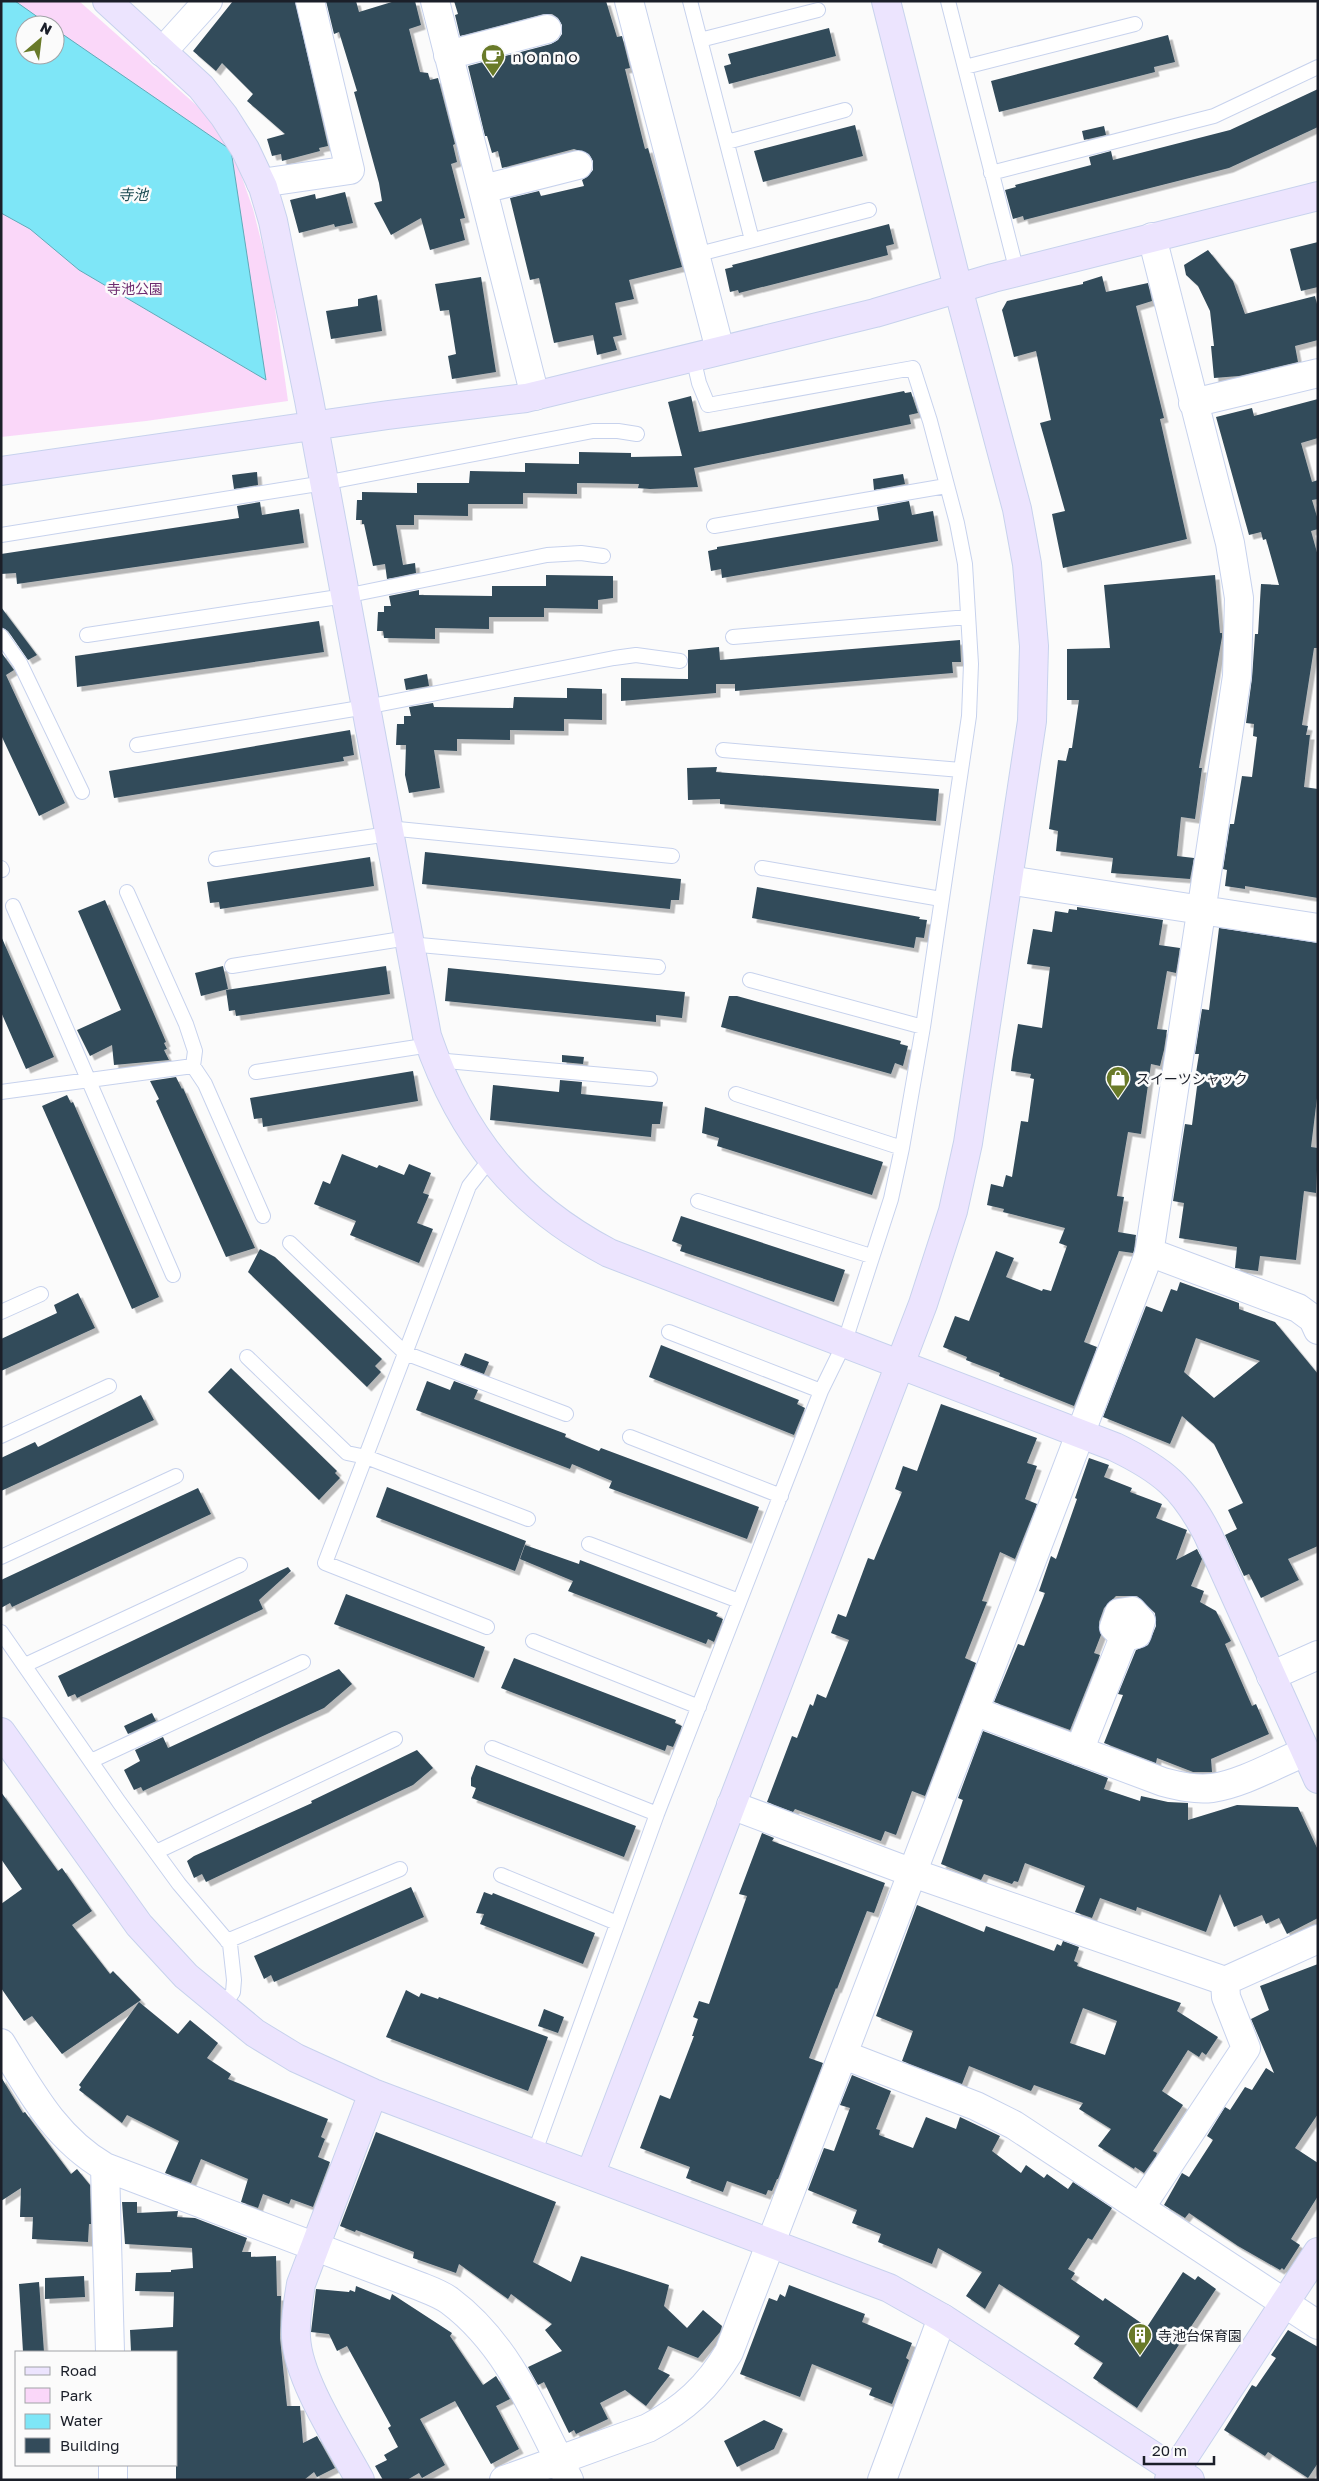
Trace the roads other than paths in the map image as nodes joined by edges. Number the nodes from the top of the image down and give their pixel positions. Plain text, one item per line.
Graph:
1 (107, 1) edge
2 (208, 1) edge
3 (310, 1) edge
4 (435, 1) edge
5 (629, 1) edge
6 (690, 1) edge
7 (886, 1) edge
8 (948, 1) edge
9 (818, 10) dead end
10 (1135, 24) dead end
11 (547, 29) dead end
12 (700, 40) junction
13 (162, 52) junction
14 (448, 55) junction
15 (1318, 67) edge
16 (964, 68) junction
17 (845, 110) dead end
18 (727, 142) junction
19 (578, 165) dead end
20 (991, 173) junction
21 (261, 184) junction
22 (483, 189) junction
23 (1318, 196) edge
24 (869, 210) dead end
25 (1152, 238) junction
26 (752, 240) junction
27 (695, 255) junction
28 (1017, 272) junction
29 (958, 288) junction
30 (720, 350) junction
31 (693, 357) junction
32 (1318, 373) edge
33 (535, 396) junction
34 (1193, 403) junction
35 (314, 425) junction
36 (637, 434) dead end
37 (1, 471) edge
38 (324, 483) junction
39 (946, 486) junction
40 (714, 526) dead end
41 (1, 535) edge
42 (603, 556) dead end
43 (345, 596) junction
44 (968, 617) junction
45 (87, 635) dead end
46 (1, 636) edge
47 (733, 636) dead end
48 (680, 660) dead end
49 (366, 708) junction
50 (137, 745) dead end
51 (723, 750) dead end
52 (961, 770) junction
53 (82, 792) dead end
54 (389, 831) junction
55 (672, 856) dead end
56 (216, 859) dead end
57 (762, 868) dead end
58 (1008, 880) junction
59 (127, 892) dead end
60 (941, 899) junction
61 (13, 906) dead end
62 (1202, 910) junction
63 (1318, 928) edge
64 (409, 941) junction
65 (232, 966) dead end
66 (658, 967) dead end
67 (750, 980) dead end
68 (923, 1027) junction
69 (433, 1053) junction
70 (193, 1066) junction
71 (256, 1072) dead end
72 (650, 1079) dead end
73 (88, 1080) junction
74 (1, 1092) edge
75 (736, 1094) dead end
76 (902, 1148) junction
77 (491, 1158) junction
78 (698, 1201) dead end
79 (263, 1216) dead end
80 (290, 1243) dead end
81 (1149, 1252) junction
82 (871, 1256) junction
83 (173, 1275) dead end
84 (41, 1294) dead end
85 (1, 1312) edge
86 (1316, 1320) edge
87 (669, 1332) dead end
88 (844, 1344) junction
89 (405, 1353) junction
90 (247, 1356) dead end
91 (900, 1365) junction
92 (109, 1386) dead end
93 (821, 1391) junction
94 (566, 1414) dead end
95 (1080, 1434) junction
96 (1, 1436) edge
97 (630, 1438) dead end
98 (366, 1457) junction
99 (176, 1476) dead end
100 (781, 1496) junction
101 (528, 1519) dead end
102 (589, 1544) dead end
103 (1, 1557) edge
104 (240, 1565) dead end
105 (739, 1601) junction
106 (487, 1627) dead end
107 (1, 1632) edge
108 (1124, 1637) dead end
109 (533, 1642) dead end
110 (1318, 1655) edge
111 (303, 1662) dead end
112 (25, 1666) junction
113 (1271, 1676) junction
114 (699, 1707) junction
115 (974, 1711) junction
116 (1, 1732) edge
117 (395, 1740) dead end
118 (492, 1748) dead end
119 (1079, 1751) junction
120 (1305, 1752) junction
121 (91, 1761) junction
122 (1318, 1779) edge
123 (731, 1805) junction
124 (657, 1814) junction
125 (156, 1852) junction
126 (400, 1868) dead end
127 (913, 1873) junction
128 (501, 1875) dead end
129 (617, 1923) junction
130 (1318, 1939) edge
131 (227, 1942) junction
132 (1225, 1981) junction
133 (222, 2007) junction
134 (1, 2043) edge
135 (844, 2055) junction
136 (373, 2093) junction
137 (534, 2154) junction
138 (104, 2167) junction
139 (590, 2175) junction
140 (1140, 2208) junction
141 (772, 2244) junction
142 (315, 2247) junction
143 (1318, 2252) edge
144 (1284, 2303) junction
145 (942, 2318) junction
146 (1318, 2325) edge
147 (110, 2351) edge
148 (112, 2466) edge
149 (564, 2470) edge
150 (1178, 2476) edge
151 (113, 2480) edge
152 (360, 2480) edge
153 (504, 2480) edge
154 (882, 2480) edge

1 - 13 street
2 - 13 street
3 - 21 street
4 - 14 street
5 - 27 street
6 - 12 lane
7 - 29 street
8 - 16 lane
9 - 12 lane
10 - 16 lane
11 - 14 street
12 - 18 lane
13 - 21 street
14 - 22 street
15 - 20 lane
16 - 20 lane
17 - 18 lane
18 - 26 lane
19 - 22 street
20 - 28 lane
21 - 35 street
22 - 33 street
23 - 25 street
24 - 26 lane
25 - 28 street
25 - 34 street
26 - 27 lane
27 - 30 street
28 - 29 street
29 - 30 street
29 - 58 street
30 - 31 street
31 - 33 street
31 - 39 lane
32 - 34 street
33 - 35 street
34 - 62 street
35 - 37 street
35 - 38 street
36 - 38 lane
38 - 41 lane
38 - 43 street
39 - 40 lane
39 - 44 lane
42 - 43 lane
43 - 45 lane
43 - 49 street
44 - 47 lane
44 - 52 lane
46 - 53 lane
48 - 49 lane
49 - 50 lane
49 - 54 street
51 - 52 lane
52 - 60 lane
54 - 55 lane
54 - 56 lane
54 - 64 street
57 - 60 lane
58 - 62 street
58 - 91 street
59 - 70 lane
60 - 68 lane
61 - 73 lane
62 - 63 street
62 - 81 street
64 - 65 lane
64 - 66 lane
64 - 69 street
67 - 68 lane
68 - 76 lane
69 - 71 lane
69 - 72 lane
69 - 77 street
70 - 73 lane
70 - 79 lane
73 - 74 lane
73 - 83 lane
75 - 76 lane
76 - 82 lane
77 - 88 street
77 - 89 lane
78 - 82 lane
80 - 89 lane
81 - 86 street
81 - 95 street
82 - 88 lane
84 - 85 lane
87 - 93 lane
88 - 91 street
88 - 93 lane
89 - 94 lane
89 - 98 lane
90 - 98 lane
91 - 95 street
91 - 123 street
92 - 96 lane
93 - 100 lane
95 - 113 street
95 - 115 street
97 - 100 lane
98 - 101 lane
98 - 106 lane
99 - 103 lane
100 - 105 lane
102 - 105 lane
104 - 112 lane
105 - 114 lane
107 - 112 lane
108 - 119 street
109 - 114 lane
110 - 113 street
111 - 121 lane
112 - 121 lane
113 - 120 street
114 - 124 lane
115 - 119 street
115 - 127 street
116 - 133 street
117 - 125 lane
118 - 124 lane
119 - 120 street
120 - 122 street
121 - 125 lane
123 - 127 street
123 - 139 street
124 - 129 lane
125 - 131 lane
126 - 131 lane
127 - 132 street
127 - 135 street
128 - 129 lane
129 - 137 lane
130 - 132 street
131 - 133 lane
132 - 140 street
133 - 136 street
134 - 138 street
135 - 140 street
135 - 141 street
136 - 137 street
136 - 142 street
137 - 139 street
138 - 142 street
138 - 147 street
139 - 141 street
140 - 144 street
141 - 145 street
141 - 149 street
142 - 149 street
142 - 152 street
143 - 144 street
144 - 146 street
144 - 150 street
145 - 150 street
145 - 154 street
148 - 151 street
149 - 153 street

